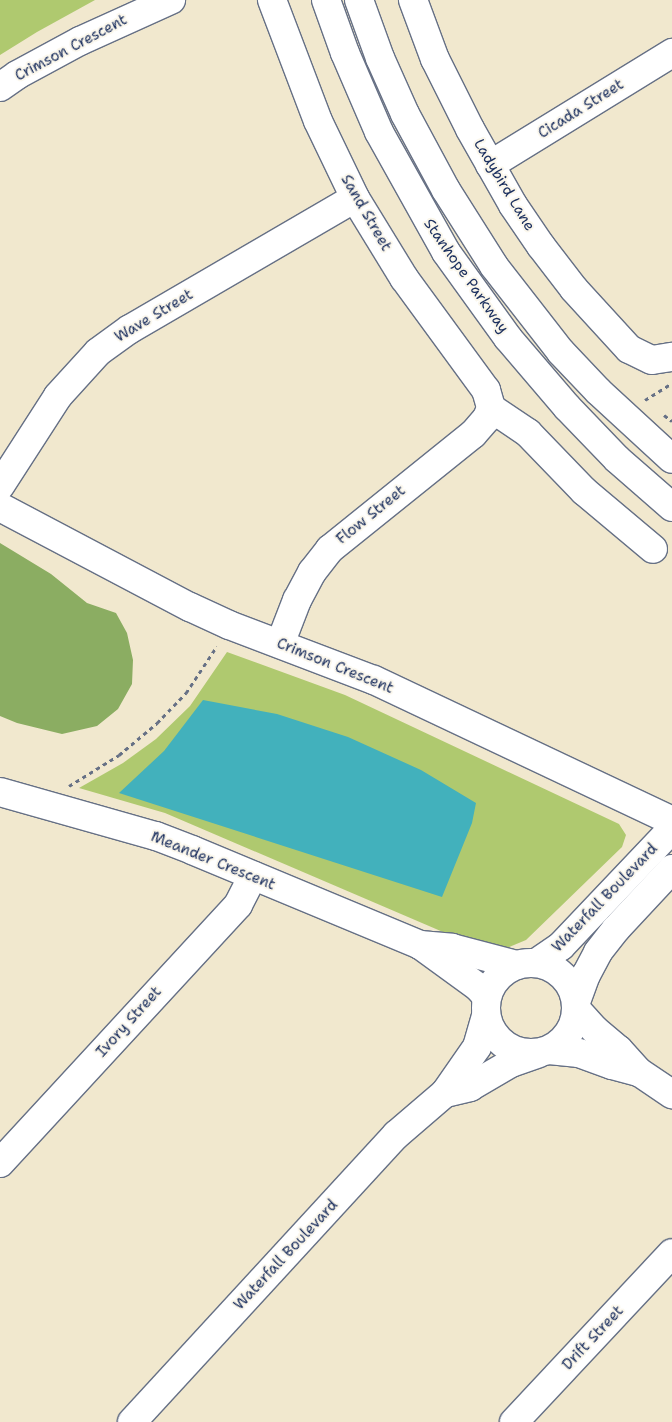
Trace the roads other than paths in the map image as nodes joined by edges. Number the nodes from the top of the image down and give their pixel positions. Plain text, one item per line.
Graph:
1 (170, 0) edge
2 (272, 0) edge
3 (326, 0) edge
4 (360, 0) edge
5 (414, 0) edge
6 (672, 53) edge
7 (0, 87) edge
8 (490, 165) junction
9 (355, 198) junction
10 (672, 356) edge
11 (491, 408) junction
12 (672, 459) edge
13 (0, 486) edge
14 (0, 506) edge
15 (672, 507) edge
16 (653, 549) dead end
17 (280, 644) junction
18 (0, 792) edge
19 (672, 821) edge
20 (672, 829) edge
21 (672, 869) edge
22 (253, 876) junction
23 (420, 945) junction
24 (527, 964) junction
25 (487, 1006) junction
26 (576, 1006) junction
27 (545, 1051) junction
28 (639, 1072) junction
29 (445, 1093) junction
30 (672, 1094) edge
31 (0, 1163) edge
32 (672, 1253) edge
33 (132, 1422) edge
34 (514, 1422) edge

1 - 7 street, Crimson Crescent
2 - 9 street, Sand Street
3 - 15 street, Stanhope Parkway
4 - 12 street, Stanhope Parkway
5 - 8 street, Ladybird Lane
6 - 8 street, Cicada Street
8 - 10 street, Ladybird Lane
9 - 11 street, Sand Street
9 - 13 street, Wave Street
11 - 16 street
11 - 17 street, Flow Street
14 - 17 street, Crimson Crescent
17 - 19 street, Crimson Crescent
18 - 22 street, Meander Crescent
20 - 24 street, Waterfall Boulevard
21 - 26 street, Waterfall Boulevard
22 - 23 street, Meander Crescent
22 - 31 street, Ivory Street
23 - 24 street, Meander Crescent
23 - 25 street, Meander Crescent
24 - 25 street
24 - 26 street
25 - 27 street
25 - 29 street, Waterfall Boulevard
26 - 27 street
26 - 28 street
27 - 28 street
27 - 29 street, Waterfall Boulevard
28 - 30 street
29 - 33 street, Waterfall Boulevard
32 - 34 street, Drift Street

